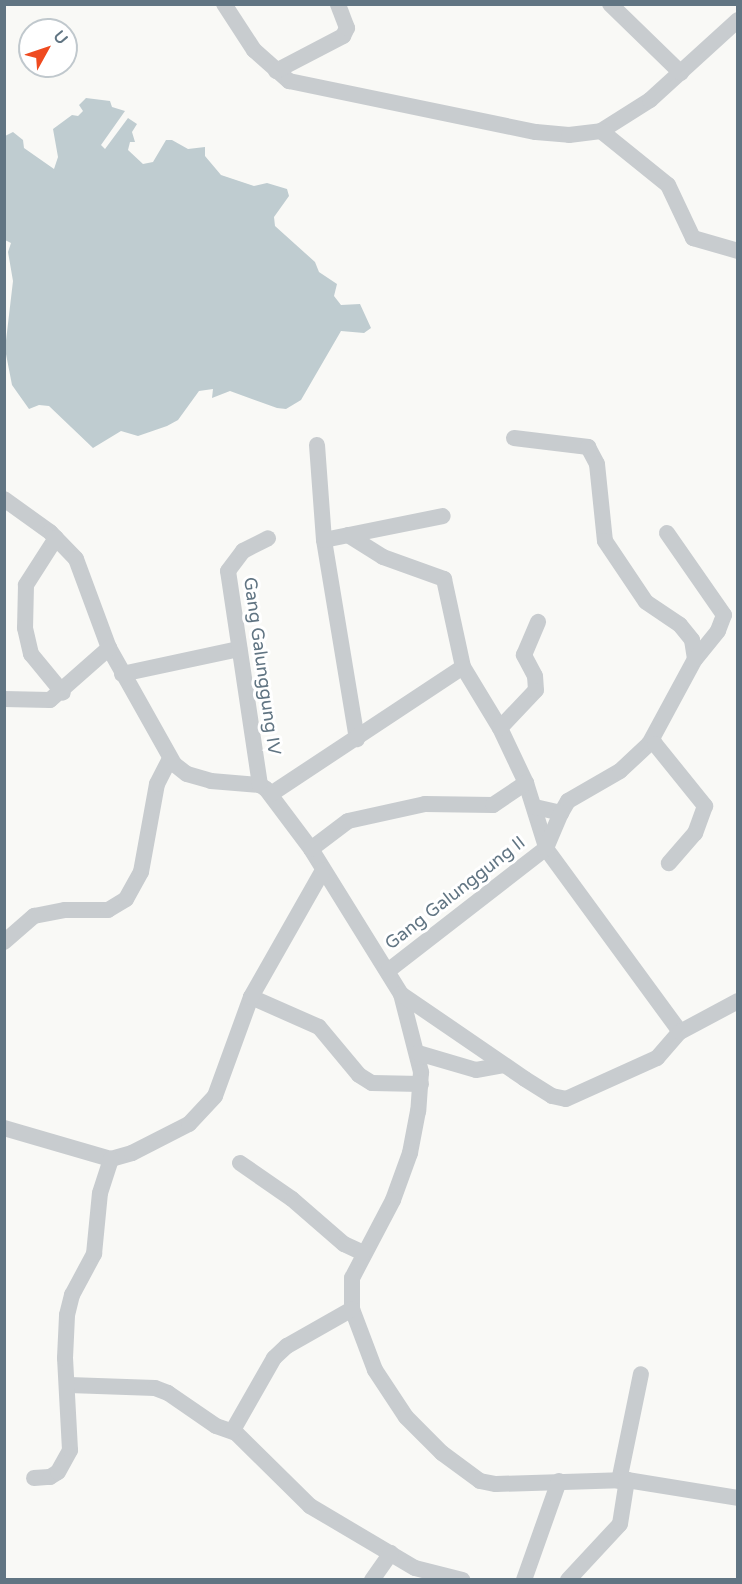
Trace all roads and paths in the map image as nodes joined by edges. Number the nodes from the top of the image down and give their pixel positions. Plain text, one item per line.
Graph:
1 (224, 4) edge
2 (338, 4) edge
3 (610, 4) edge
4 (738, 20) edge
5 (276, 71) junction
6 (681, 73) junction
7 (601, 131) junction
8 (738, 251) edge
9 (514, 438) dead end
10 (317, 445) dead end
11 (4, 499) edge
12 (443, 516) dead end
13 (667, 533) dead end
14 (348, 535) junction
15 (56, 538) junction
16 (268, 538) dead end
17 (324, 540) junction
18 (538, 622) dead end
19 (109, 648) junction
20 (239, 649) junction
21 (695, 659) junction
22 (463, 667) junction
23 (122, 674) junction
24 (63, 693) junction
25 (4, 699) edge
26 (500, 728) junction
27 (357, 739) junction
28 (649, 744) junction
29 (170, 759) junction
30 (526, 783) junction
31 (265, 790) junction
32 (535, 807) junction
33 (561, 813) junction
34 (546, 848) junction
35 (311, 849) junction
36 (669, 863) dead end
37 (323, 870) junction
38 (4, 942) edge
39 (389, 970) junction
40 (400, 994) junction
41 (251, 997) junction
42 (738, 1001) edge
43 (680, 1032) junction
44 (418, 1053) junction
45 (504, 1065) junction
46 (421, 1084) junction
47 (4, 1128) edge
48 (111, 1159) junction
49 (240, 1163) dead end
50 (363, 1253) junction
51 (352, 1309) junction
52 (641, 1374) dead end
53 (69, 1385) junction
54 (233, 1430) junction
55 (34, 1478) dead end
56 (623, 1480) junction
57 (559, 1481) junction
58 (738, 1498) edge
59 (391, 1553) junction
60 (372, 1580) edge
61 (462, 1580) edge
62 (524, 1580) edge
63 (568, 1580) edge

1 - 5 street
2 - 5 street
3 - 6 street
4 - 6 street
5 - 7 street
6 - 7 street
7 - 8 street
9 - 21 street
10 - 17 street
11 - 15 street
12 - 14 street
13 - 21 street
14 - 17 street
14 - 22 street
15 - 19 street
15 - 24 street
16 - 20 street, Gang Galunggung IV
17 - 27 street
18 - 26 street
19 - 23 street
19 - 24 street
20 - 23 street
20 - 31 street, Gang Galunggung IV
21 - 28 street
22 - 26 street
22 - 27 street
23 - 29 street
24 - 25 street
26 - 30 street
27 - 31 street
28 - 33 street
28 - 36 street
29 - 31 street
29 - 38 street
30 - 32 street
30 - 35 street
31 - 35 street
32 - 33 street
32 - 34 street
33 - 34 street
34 - 39 street, Gang Galunggung II
34 - 43 street
35 - 37 street
37 - 39 street
37 - 41 street
39 - 40 street
40 - 44 street
40 - 45 street
41 - 46 street
41 - 48 street
42 - 43 street
43 - 45 street
44 - 45 street
44 - 46 street
46 - 50 street
47 - 48 street
48 - 53 street
49 - 50 street
50 - 51 street
51 - 54 street
51 - 57 street
52 - 56 street
53 - 54 street
53 - 55 street
54 - 59 street
56 - 57 street
56 - 58 street
56 - 63 street
57 - 62 street
59 - 60 street
59 - 61 street

